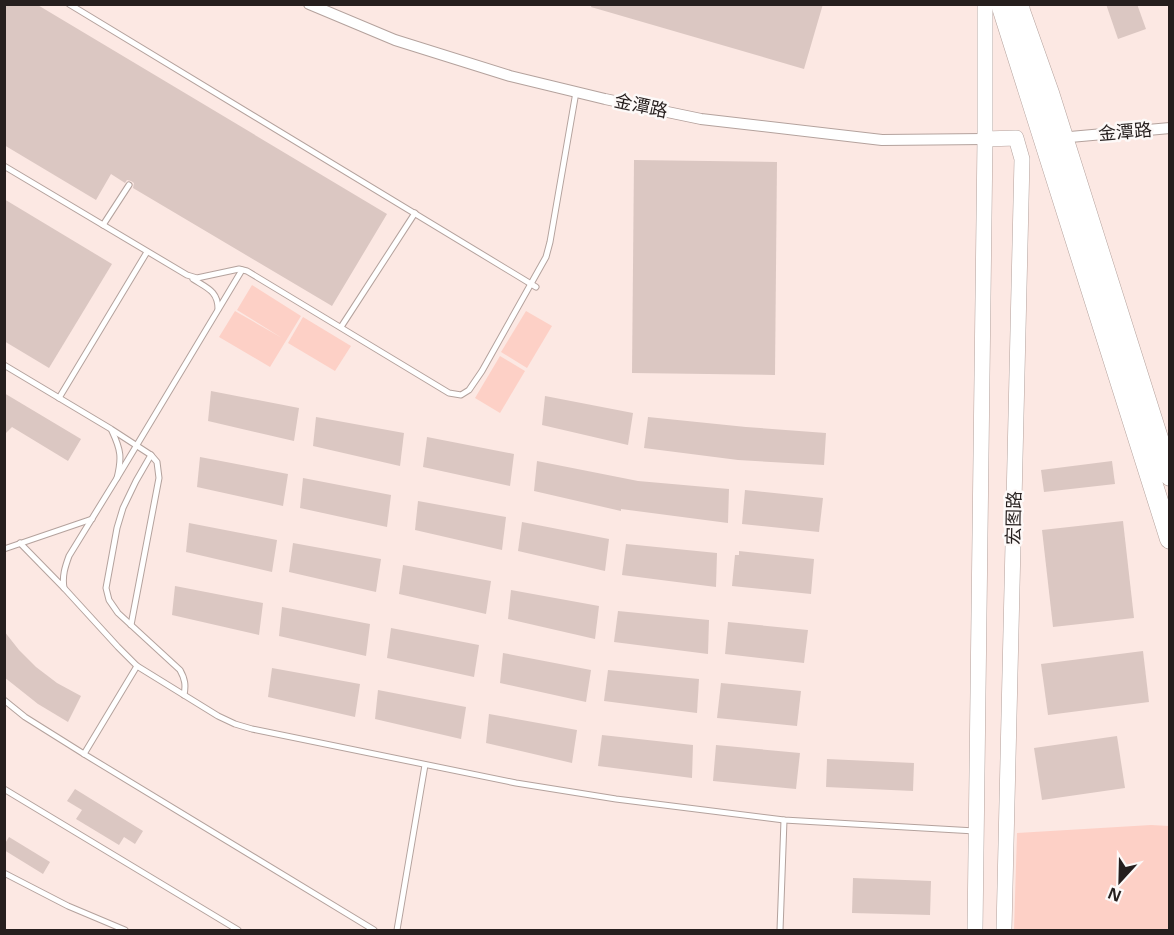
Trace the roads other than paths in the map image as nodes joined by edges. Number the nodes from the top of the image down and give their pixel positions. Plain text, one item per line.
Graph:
1 (69, 4) edge
2 (309, 4) edge
3 (985, 4) edge
4 (1001, 4) edge
5 (1019, 4) edge
6 (576, 92) junction
7 (1040, 96) junction
8 (1170, 128) edge
9 (985, 139) junction
10 (1053, 139) junction
11 (4, 166) edge
12 (129, 185) dead end
13 (415, 213) junction
14 (103, 225) junction
15 (147, 252) junction
16 (242, 270) junction
17 (187, 275) junction
18 (534, 285) junction
19 (218, 310) junction
20 (341, 327) junction
21 (4, 365) edge
22 (59, 398) junction
23 (111, 429) junction
24 (136, 446) junction
25 (151, 455) junction
26 (1170, 476) edge
27 (117, 478) junction
28 (92, 519) junction
29 (1170, 539) edge
30 (20, 543) junction
31 (4, 549) edge
32 (64, 588) junction
33 (131, 625) junction
34 (137, 666) junction
35 (184, 695) junction
36 (4, 700) edge
37 (84, 754) junction
38 (425, 765) junction
39 (4, 789) edge
40 (784, 820) junction
41 (977, 831) junction
42 (4, 873) edge
43 (125, 930) edge
44 (238, 930) edge
45 (374, 930) edge
46 (397, 930) edge
47 (780, 930) edge
48 (975, 930) edge
49 (1004, 930) edge

1 - 13 lane
2 - 6 street, 金潭路
3 - 9 main road, 宏图路
4 - 7 highway
5 - 7 highway
6 - 9 street, 金潭路
6 - 18 lane
7 - 10 highway
8 - 10 street, 金潭路
9 - 41 main road, 宏图路
9 - 49 main road, 宏图路
10 - 26 highway
10 - 29 highway
11 - 14 lane
12 - 14 lane
13 - 18 lane
13 - 20 lane
14 - 15 lane
15 - 17 lane
15 - 22 lane
16 - 17 lane
16 - 19 lane
16 - 20 lane
17 - 19 lane
18 - 20 lane
19 - 24 lane
21 - 22 lane
22 - 23 lane
23 - 24 lane
23 - 27 lane
24 - 25 lane
24 - 27 lane
25 - 33 lane
25 - 33 lane
27 - 28 lane
28 - 30 lane
28 - 32 lane
30 - 31 lane
30 - 32 lane
32 - 34 lane
33 - 35 lane
34 - 35 lane
34 - 37 lane
35 - 38 lane
36 - 37 lane
37 - 45 lane
38 - 40 lane
38 - 46 lane
39 - 44 lane
40 - 41 lane
40 - 47 lane
41 - 48 main road, 宏图路
42 - 43 lane

